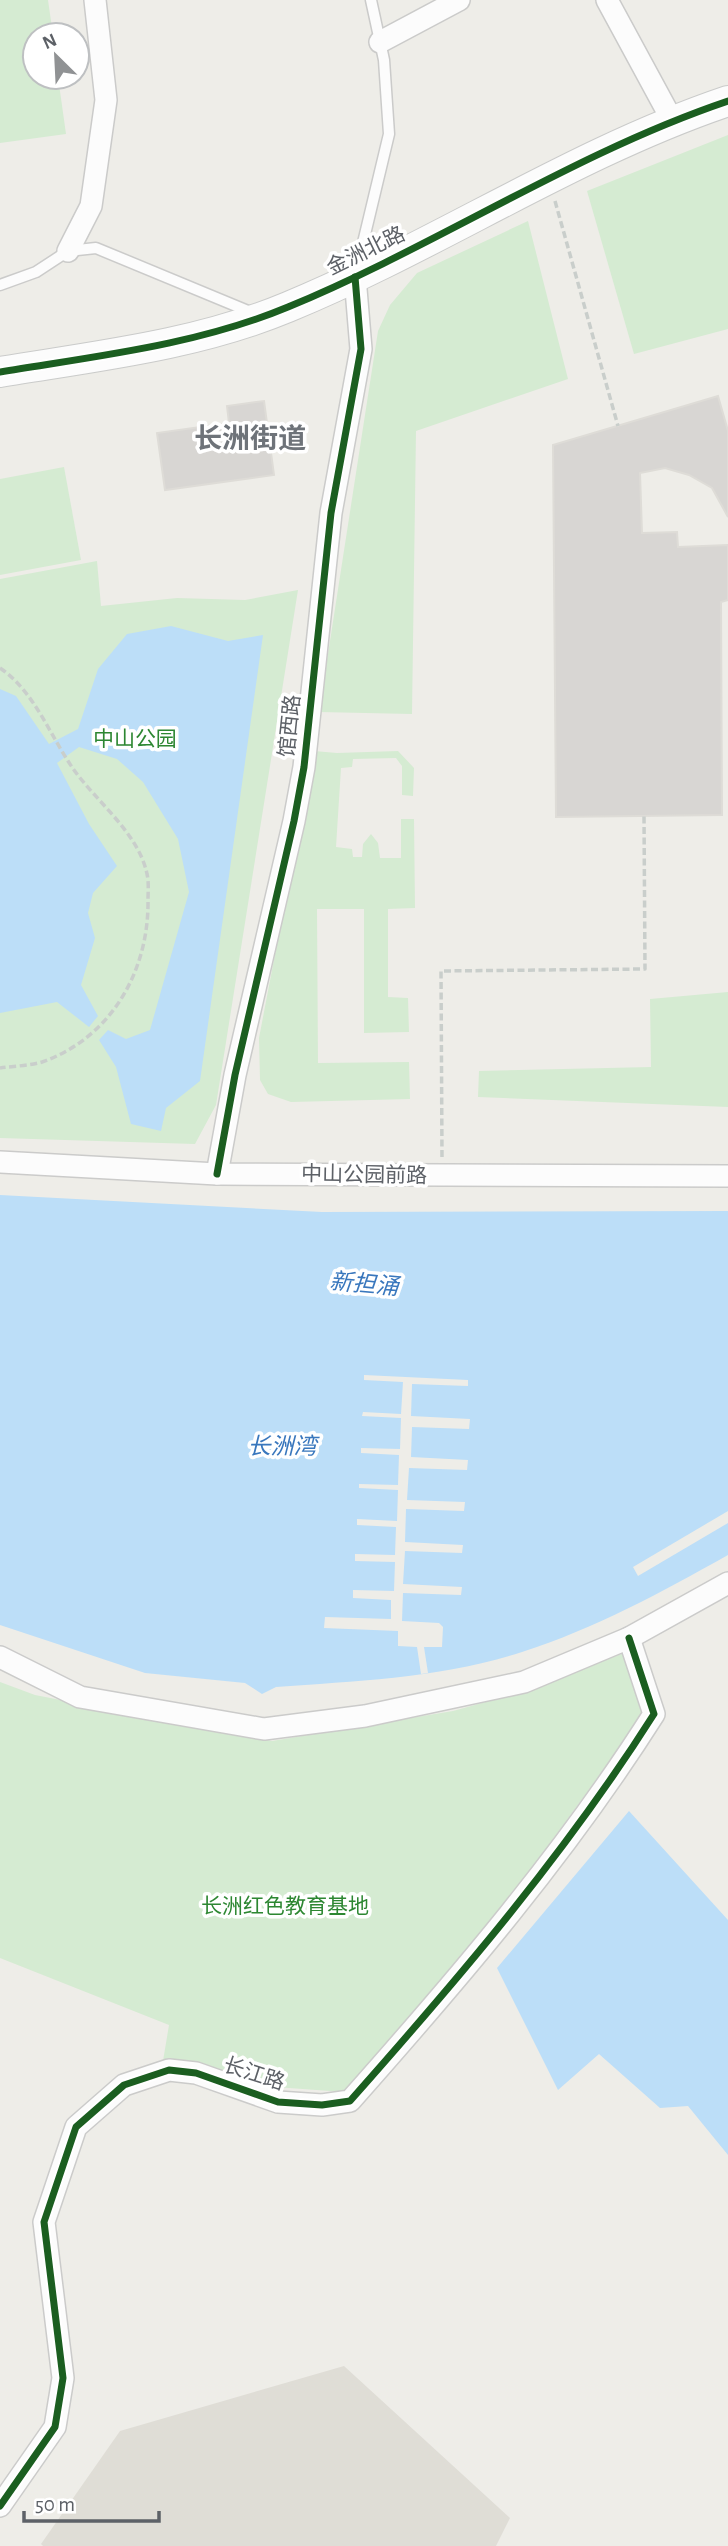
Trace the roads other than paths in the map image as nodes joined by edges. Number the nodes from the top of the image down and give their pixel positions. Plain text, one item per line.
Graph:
1 (95, 0) edge
2 (371, 0) edge
3 (459, 0) edge
4 (607, 0) edge
5 (380, 41) junction
6 (728, 101) edge
7 (671, 120) junction
8 (68, 251) junction
9 (355, 277) junction
10 (0, 285) edge
11 (262, 317) junction
12 (0, 372) edge
13 (0, 1162) edge
14 (216, 1174) junction
15 (728, 1176) edge
16 (728, 1583) edge
17 (629, 1637) junction
18 (0, 1657) edge
19 (0, 2506) edge

1 - 8 street
2 - 5 lane
3 - 5 street
4 - 7 street
5 - 9 lane
6 - 7 main road, 金洲北路
7 - 9 main road, 金洲北路
8 - 10 lane
8 - 11 lane
9 - 11 main road, 金洲北路
9 - 14 street, 馆西路
11 - 12 main road, 金洲北路
13 - 14 street, 中山公园前路
14 - 15 street, 中山公园前路
16 - 17 street
17 - 18 street
17 - 19 street, 长江路

